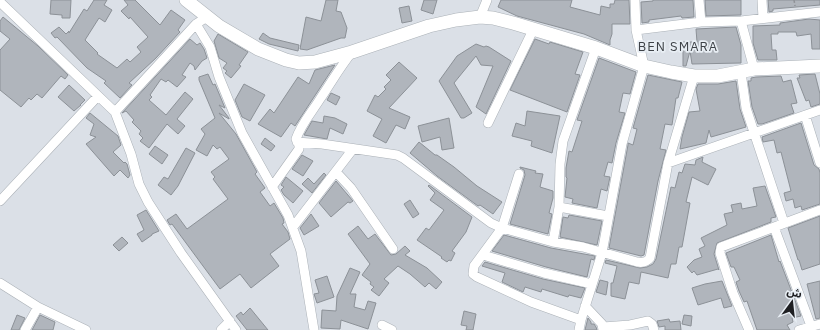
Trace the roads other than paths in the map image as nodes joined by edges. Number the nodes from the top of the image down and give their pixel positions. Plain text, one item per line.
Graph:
1 (186, 0) edge
2 (487, 0) edge
3 (635, 0) edge
4 (699, 0) edge
5 (762, 0) edge
6 (2, 8) edge
7 (820, 12) edge
8 (480, 17) junction
9 (763, 18) junction
10 (201, 20) junction
11 (741, 21) junction
12 (701, 22) junction
13 (533, 30) junction
14 (636, 30) junction
15 (596, 48) junction
16 (352, 52) junction
17 (644, 66) junction
18 (820, 66) edge
19 (748, 71) junction
20 (694, 76) junction
21 (98, 96) junction
22 (820, 110) edge
23 (115, 112) junction
24 (804, 115) junction
25 (488, 123) dead end
26 (755, 133) junction
27 (297, 142) junction
28 (353, 149) junction
29 (820, 162) edge
30 (668, 163) junction
31 (336, 172) junction
32 (519, 174) dead end
33 (272, 187) junction
34 (0, 201) edge
35 (559, 207) junction
36 (820, 210) edge
37 (608, 216) junction
38 (784, 223) junction
39 (774, 226) junction
40 (293, 227) junction
41 (502, 228) junction
42 (553, 242) junction
43 (393, 249) dead end
44 (602, 253) junction
45 (483, 256) junction
46 (0, 283) edge
47 (592, 284) junction
48 (585, 306) junction
49 (38, 307) junction
50 (581, 320) junction
51 (230, 321) junction
52 (820, 324) edge
53 (382, 325) dead end
54 (811, 326) junction
55 (631, 327) edge
56 (603, 328) edge
57 (25, 330) edge
58 (86, 330) edge
59 (221, 330) edge
60 (236, 330) edge
61 (314, 330) edge
62 (392, 330) edge
63 (579, 330) edge
64 (654, 330) edge
65 (749, 330) edge
66 (799, 330) edge

1 - 10 main road
2 - 8 street
3 - 14 street
4 - 12 street
5 - 9 street
6 - 21 street
7 - 9 street
8 - 13 main road
8 - 16 main road
9 - 11 street
10 - 16 main road
10 - 23 street
10 - 33 street
11 - 12 street
11 - 19 street
12 - 14 street
13 - 15 main road
13 - 25 street
14 - 17 street
15 - 17 main road
15 - 35 street
16 - 27 street
17 - 20 main road
17 - 37 street
18 - 19 main road
19 - 20 main road
19 - 26 street
20 - 30 street
21 - 23 street
21 - 34 street
22 - 24 street
23 - 51 street
24 - 26 street
24 - 29 street
26 - 30 street
26 - 38 street
27 - 28 street
27 - 33 street
28 - 31 street
28 - 41 street
30 - 44 street
31 - 40 street
31 - 43 street
32 - 41 street
33 - 40 street
35 - 37 street
35 - 42 street
36 - 38 street
37 - 44 street
38 - 39 street
39 - 54 street
39 - 65 street
40 - 61 street
41 - 42 street
41 - 45 street
42 - 44 street
44 - 47 street
45 - 47 street
45 - 50 street
46 - 49 street
47 - 48 street
48 - 50 street
48 - 56 street
49 - 57 street
49 - 58 street
50 - 63 street
51 - 59 street
51 - 60 street
52 - 54 street
53 - 62 street
54 - 66 street
55 - 56 street
55 - 64 street

